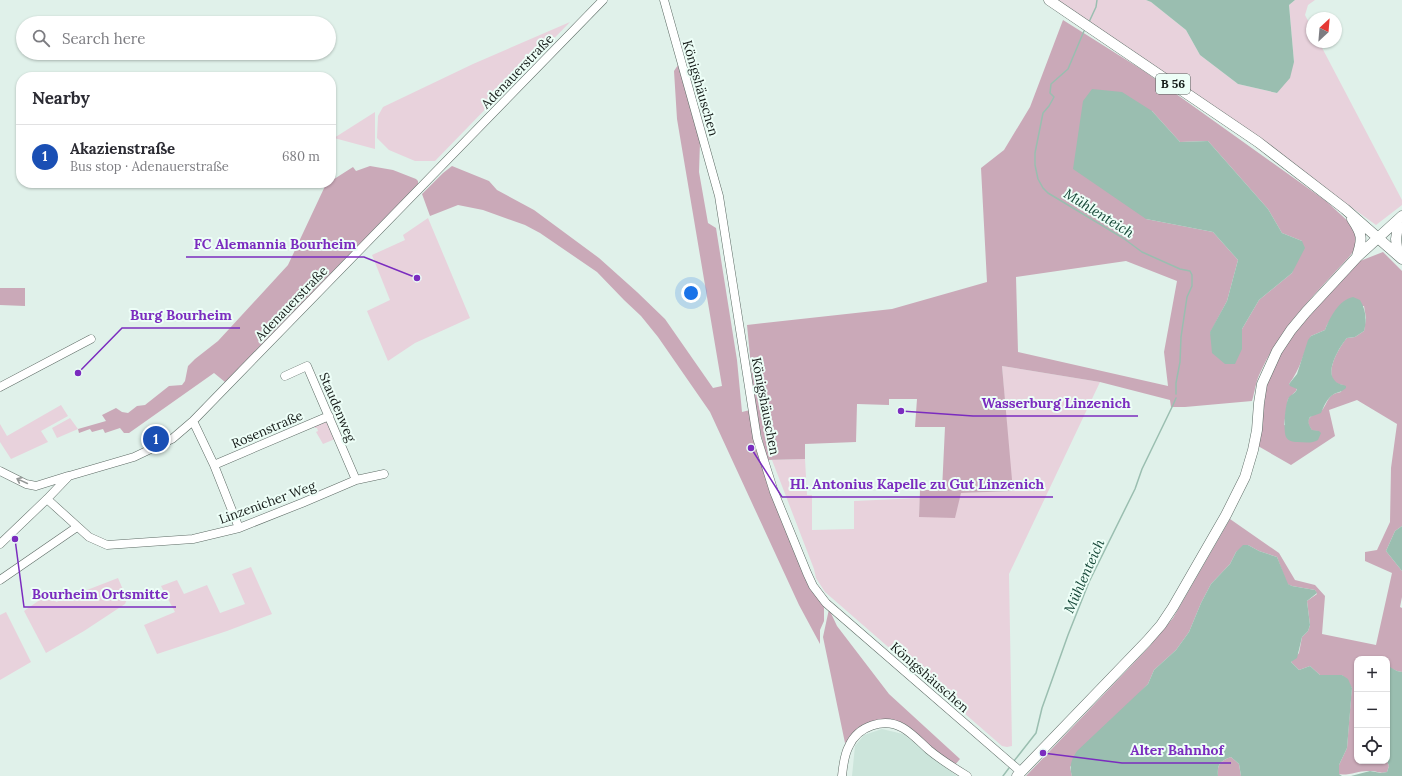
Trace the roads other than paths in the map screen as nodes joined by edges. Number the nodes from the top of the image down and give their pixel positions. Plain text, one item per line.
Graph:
1 (603, 0) edge
2 (664, 0) edge
3 (1049, 0) edge
4 (1345, 209) junction
5 (1401, 217) edge
6 (1378, 237) junction
7 (1357, 257) junction
8 (1400, 257) edge
9 (91, 339) dead end
10 (285, 376) dead end
11 (0, 387) edge
12 (329, 416) junction
13 (193, 421) junction
14 (214, 465) junction
15 (0, 471) edge
16 (384, 474) dead end
17 (69, 476) junction
18 (356, 480) junction
19 (47, 499) junction
20 (77, 526) junction
21 (238, 528) junction
22 (0, 544) edge
23 (0, 580) edge
24 (1019, 774) edge
25 (842, 776) edge
26 (967, 776) edge

1 - 13 street, Adenauerstraße
2 - 24 street, Königshäuschen
3 - 4 main road, B 56
4 - 6 main road, B 56
4 - 7 main road
5 - 6 main road
5 - 8 main road
6 - 7 main road
6 - 8 main road, B 56
7 - 24 main road
9 - 11 street
10 - 12 street, Staudenweg
12 - 14 street, Rosenstraße
12 - 18 street, Staudenweg
13 - 14 street
13 - 17 street, Adenauerstraße
14 - 21 street
17 -> 15 street
16 - 18 street, Linzenicher Weg
17 - 19 street, Adenauerstraße
18 - 21 street, Linzenicher Weg
19 - 20 street
19 - 22 street, Adenauerstraße
20 - 21 street, Linzenicher Weg
20 - 23 street
25 - 26 street

